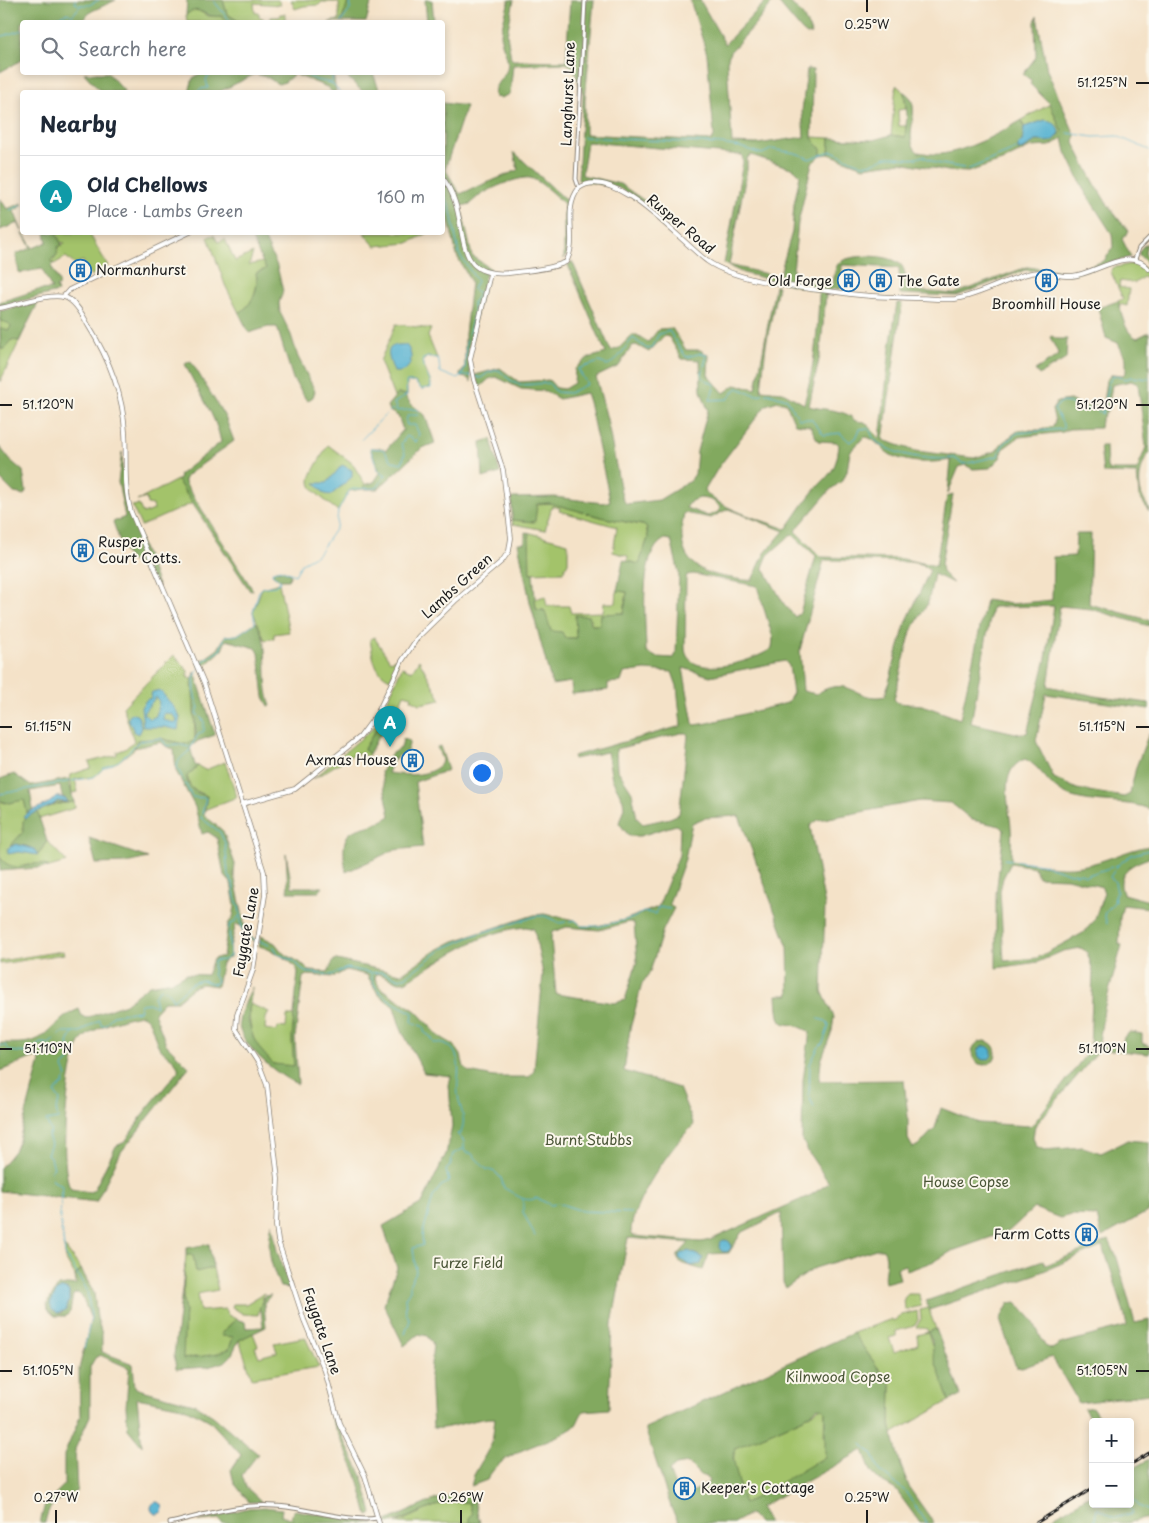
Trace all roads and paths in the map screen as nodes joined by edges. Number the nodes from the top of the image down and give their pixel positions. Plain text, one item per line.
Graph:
1 (585, 0) edge
2 (445, 182) edge
3 (579, 188) junction
4 (184, 235) edge
5 (1149, 238) edge
6 (1135, 260) junction
7 (1149, 270) edge
8 (490, 274) junction
9 (63, 297) junction
10 (0, 308) edge
11 (242, 804) junction
12 (377, 1518) junction
13 (170, 1523) edge
14 (379, 1523) edge

1 - 3 street, Langhurst Lane
2 - 8 street
3 - 6 street, Rusper Road
3 - 8 street
4 - 9 street
5 - 6 street
6 - 7 street
8 - 11 street, Lambs Green
9 - 10 street
9 - 11 street, Faygate Lane
11 - 12 street, Faygate Lane
12 - 13 street
12 - 14 street, Faygate Lane

